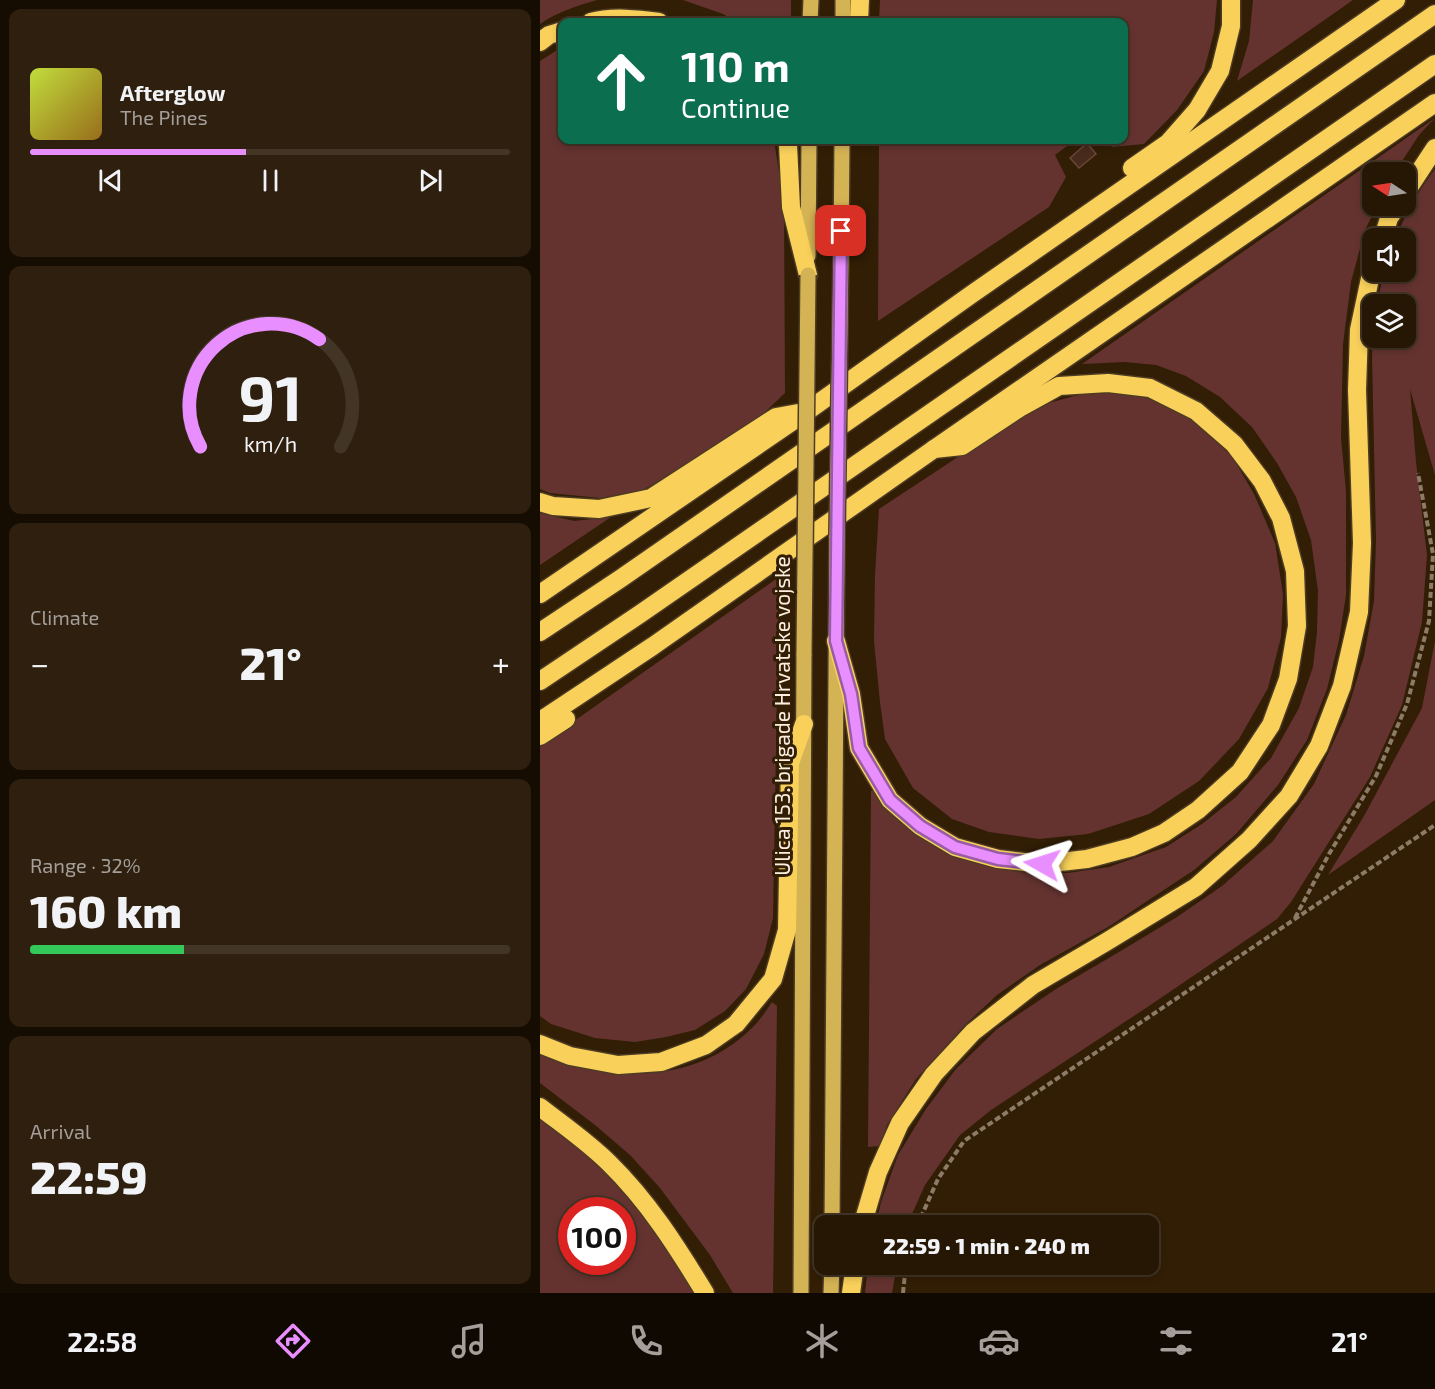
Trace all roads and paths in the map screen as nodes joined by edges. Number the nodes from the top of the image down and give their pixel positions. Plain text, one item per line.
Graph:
1 (811, 0) edge
2 (843, 0) edge
3 (860, 0) edge
4 (1231, 0) edge
5 (1396, 0) edge
6 (1435, 14) edge
7 (810, 18) edge
8 (843, 18) edge
9 (859, 18) edge
10 (558, 32) edge
11 (540, 42) edge
12 (1435, 64) edge
13 (1435, 104) edge
14 (788, 144) edge
15 (809, 144) edge
16 (842, 144) edge
17 (1435, 148) edge
18 (1416, 177) edge
19 (807, 275) junction
20 (1369, 282) edge
21 (972, 294) junction
22 (806, 412) junction
23 (934, 449) junction
24 (1418, 473) dead end
25 (540, 502) edge
26 (540, 594) edge
27 (540, 632) edge
28 (836, 641) junction
29 (653, 646) junction
30 (540, 681) edge
31 (540, 721) edge
32 (804, 724) junction
33 (540, 736) edge
34 (1435, 825) edge
35 (1295, 919) junction
36 (540, 1044) edge
37 (540, 1107) edge
38 (832, 1215) edge
39 (865, 1215) edge
40 (922, 1215) edge
41 (832, 1275) edge
42 (853, 1275) edge
43 (905, 1275) edge
44 (705, 1293) edge
45 (801, 1293) edge
46 (831, 1293) edge
47 (851, 1293) edge
48 (903, 1293) edge

1 - 7 main road
2 - 8 main road
3 - 9 highway
4 - 21 highway
5 - 21 highway
6 - 27 highway
10 - 11 highway
12 - 30 highway
13 - 23 highway
14 - 19 highway
15 - 19 main road, Ulica 153. brigade Hrvatske vojske
16 - 28 main road, bridge
17 - 18 highway
19 - 32 main road, Ulica 153. brigade Hrvatske vojske, bridge
20 - 39 highway
21 - 22 highway
22 - 25 highway
22 - 26 highway
23 - 28 highway
23 - 29 highway
24 - 35 path
28 - 38 main road
29 - 31 highway
29 - 33 highway
32 - 36 highway
32 - 45 main road, Ulica 153. brigade Hrvatske vojske
34 - 35 path
35 - 40 path
37 - 44 highway
41 - 46 main road
42 - 47 highway
43 - 48 path

